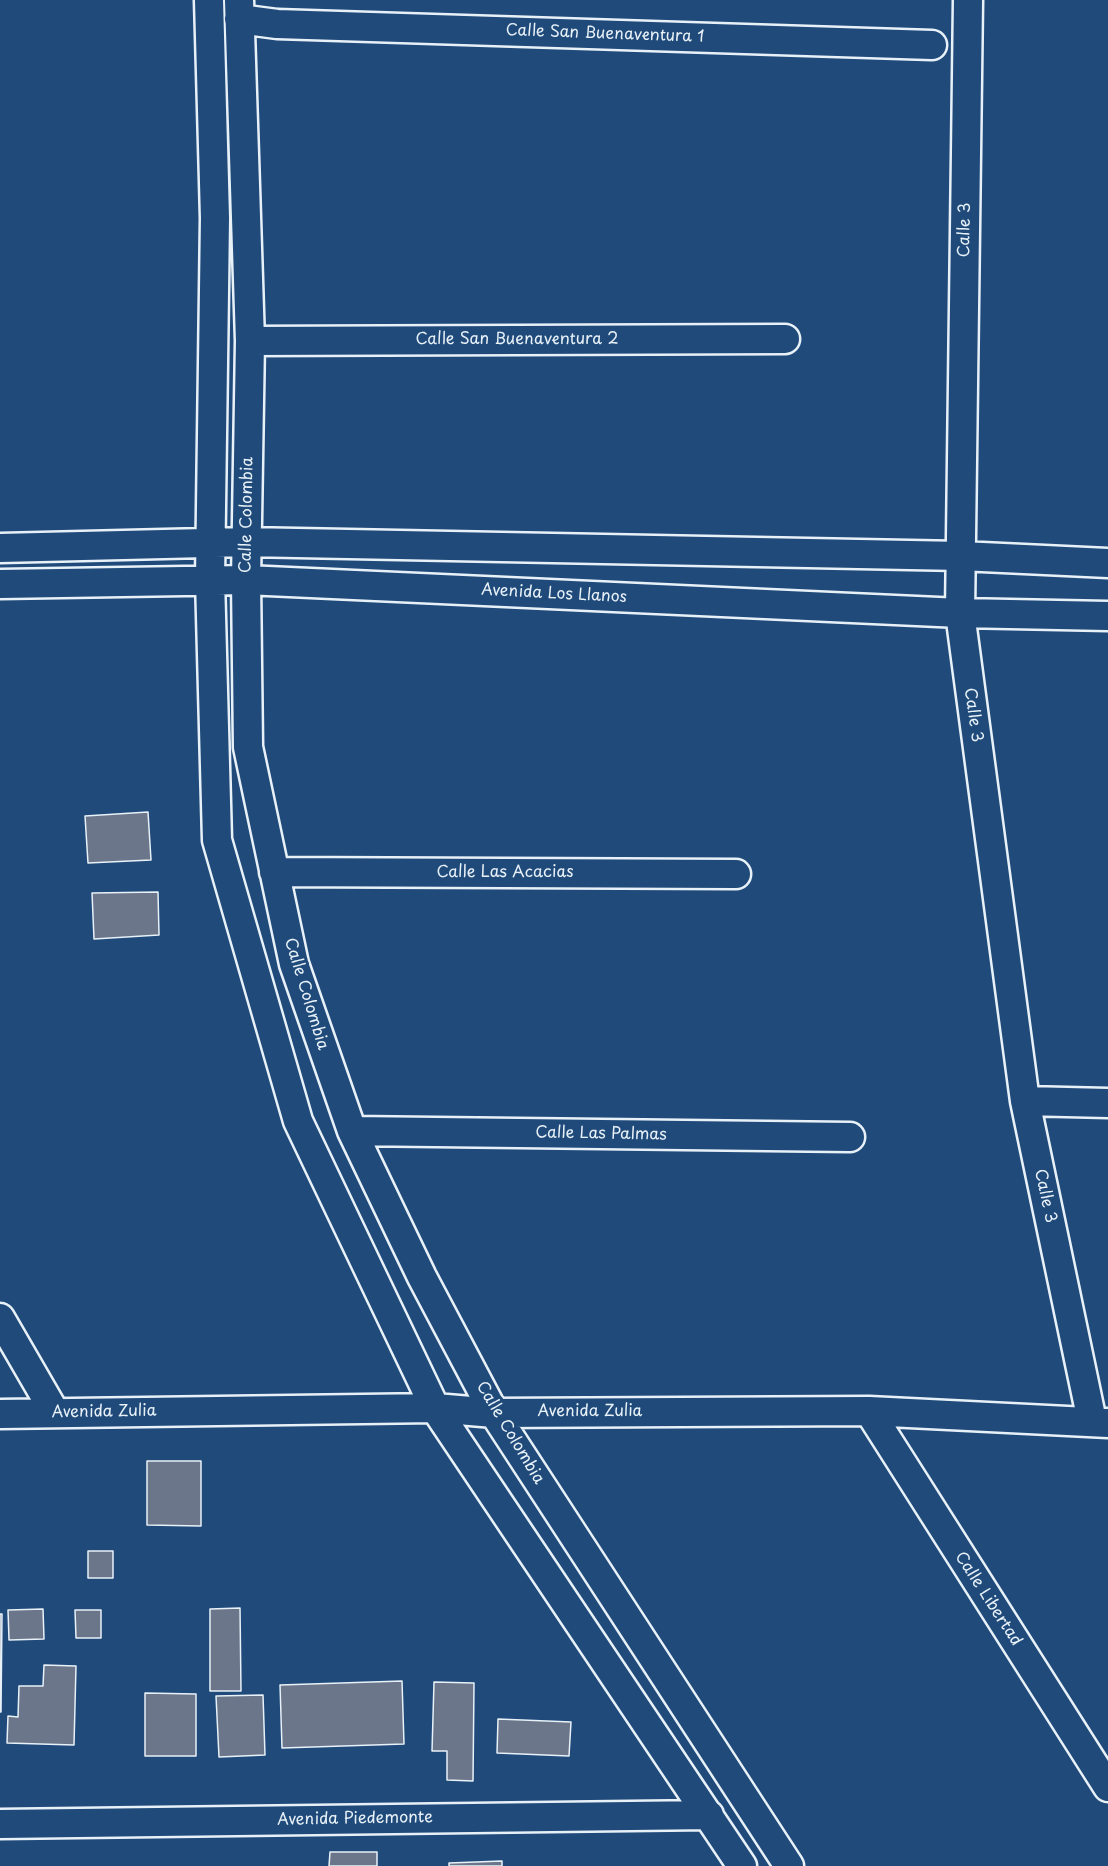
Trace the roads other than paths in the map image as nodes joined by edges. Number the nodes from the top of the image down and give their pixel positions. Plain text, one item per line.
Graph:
1 (209, 0) edge
2 (968, 0) edge
3 (239, 9) edge
4 (932, 45) dead end
5 (784, 339) dead end
6 (250, 341) junction
7 (246, 542) junction
8 (211, 543) junction
9 (0, 548) edge
10 (960, 556) junction
11 (1108, 563) edge
12 (210, 579) junction
13 (246, 580) junction
14 (0, 584) edge
15 (960, 613) junction
16 (1108, 616) edge
17 (274, 872) junction
18 (736, 874) dead end
19 (1025, 1101) junction
20 (1108, 1103) edge
21 (352, 1131) junction
22 (850, 1137) dead end
23 (0, 1318) edge
24 (435, 1408) junction
25 (869, 1411) junction
26 (55, 1413) junction
27 (494, 1413) junction
28 (0, 1414) edge
29 (1100, 1422) edge
30 (1108, 1787) edge
31 (709, 1815) junction
32 (0, 1824) edge
33 (742, 1866) edge
34 (789, 1866) edge

1 - 8 street
2 - 10 street, Calle 3
3 - 4 street, Calle San Buenaventura 1
3 - 6 street, Calle Colombia
5 - 6 street, Calle San Buenaventura 2
6 - 7 street, Calle Colombia
7 - 8 street
7 - 10 street
7 - 13 street, Calle Colombia
8 - 9 street
8 - 12 street
10 - 11 street
10 - 15 street, Calle 3
12 - 13 street, Avenida Los Llanos
12 - 14 street, Avenida Los Llanos
12 - 24 street
13 - 15 street, Avenida Los Llanos
13 - 17 street, Calle Colombia
15 - 16 street, Avenida Los Llanos
15 - 19 street, Calle 3
17 - 18 street, Calle Las Acacias
17 - 21 street, Calle Colombia
19 - 20 street
19 - 29 street, Calle 3
21 - 22 street, Calle Las Palmas
21 - 27 street, Calle Colombia
23 - 26 street
24 - 26 street, Avenida Zulia
24 - 27 street, Avenida Zulia
24 - 31 street
25 - 27 street, Avenida Zulia
25 - 29 street, Avenida Zulia
25 - 30 street, Calle Libertad
26 - 28 street, Avenida Zulia
27 - 34 street, Calle Colombia
31 - 32 street, Avenida Piedemonte
31 - 33 street

